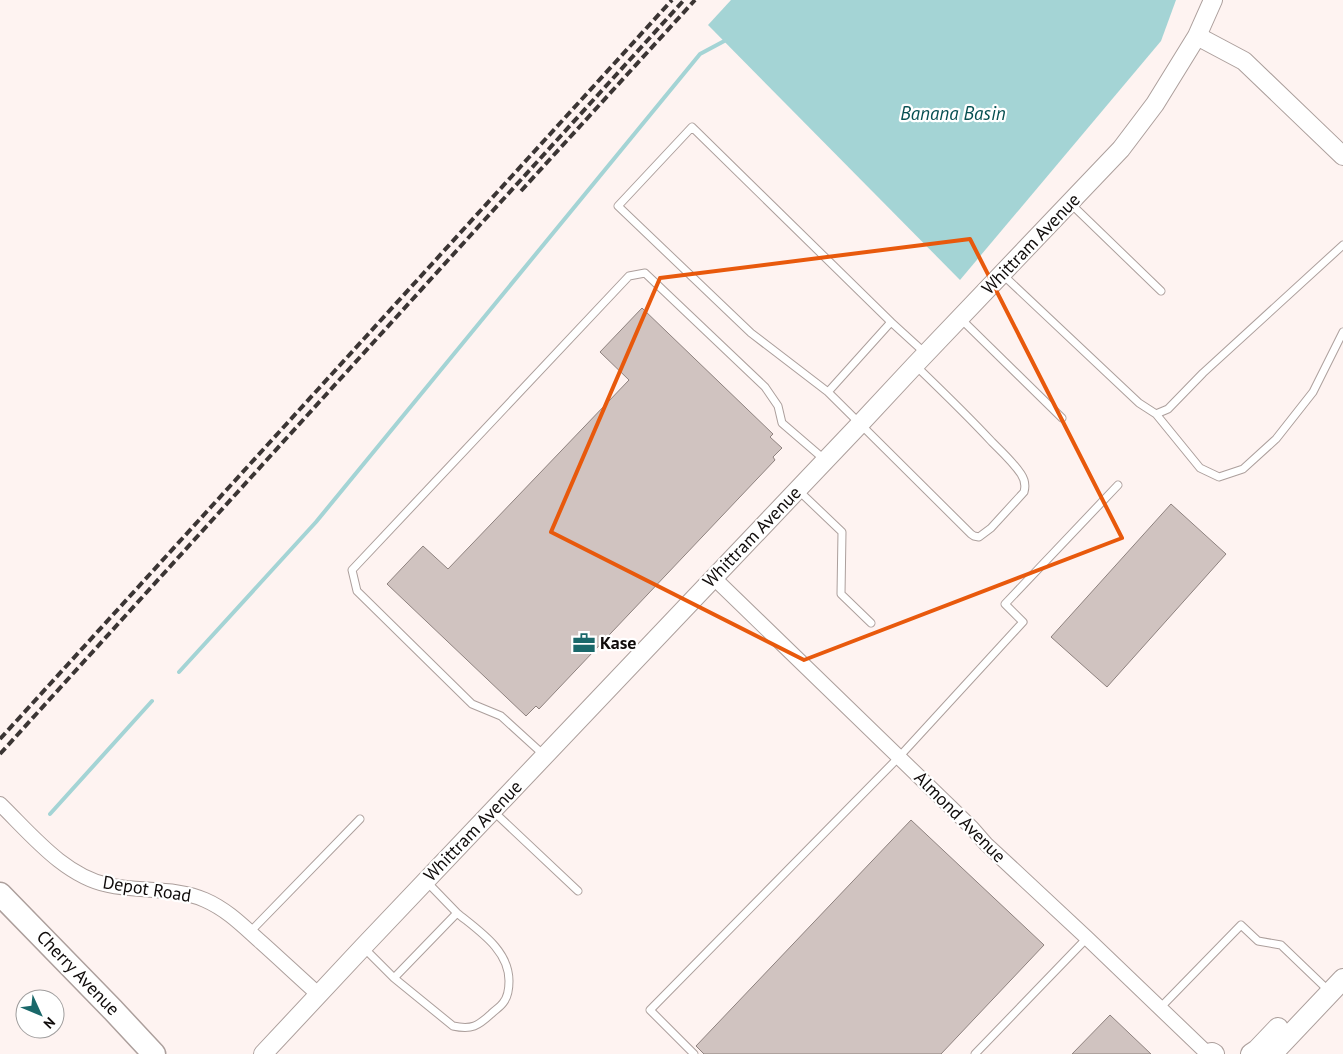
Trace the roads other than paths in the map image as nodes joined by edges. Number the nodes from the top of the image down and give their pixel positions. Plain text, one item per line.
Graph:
1 (1213, 0) edge
2 (1197, 36) junction
3 (1343, 156) edge
4 (1070, 202) junction
5 (1343, 245) edge
6 (1002, 274) junction
7 (1161, 290) dead end
8 (960, 317) junction
9 (891, 322) junction
10 (1343, 332) edge
11 (920, 359) junction
12 (828, 392) junction
13 (1156, 414) junction
14 (1062, 418) dead end
15 (860, 424) junction
16 (826, 460) junction
17 (1118, 485) dead end
18 (798, 489) junction
19 (714, 578) junction
20 (871, 623) dead end
21 (545, 756) junction
22 (899, 757) junction
23 (0, 804) edge
24 (492, 811) junction
25 (360, 819) dead end
26 (426, 881) junction
27 (578, 891) dead end
28 (6, 900) edge
29 (457, 914) junction
30 (250, 932) junction
31 (1088, 938) junction
32 (363, 947) junction
33 (394, 978) junction
34 (1336, 986) edge
35 (318, 994) junction
36 (1160, 1008) junction
37 (1309, 1015) junction
38 (154, 1054) edge
39 (263, 1054) edge
40 (694, 1054) edge
41 (975, 1054) edge
42 (1208, 1054) edge
43 (1214, 1054) edge
44 (1251, 1054) edge
45 (1272, 1054) edge

1 - 2 street, Whittram Avenue
2 - 3 street
2 - 4 street, Whittram Avenue
4 - 6 street, Whittram Avenue
4 - 7 lane
5 - 13 lane
6 - 8 street, Whittram Avenue
6 - 13 lane
8 - 11 street, Whittram Avenue
8 - 14 lane
9 - 11 lane
9 - 12 lane
9 - 12 lane
10 - 13 lane
11 - 15 street, Whittram Avenue
11 - 15 lane
12 - 15 lane
15 - 16 street, Whittram Avenue
16 - 18 street, Whittram Avenue
16 - 21 lane
17 - 22 lane
18 - 19 street, Whittram Avenue
18 - 20 lane
19 - 21 street, Whittram Avenue
19 - 22 street, Almond Avenue
21 - 24 street, Whittram Avenue
22 - 31 street, Almond Avenue
22 - 40 lane
23 - 30 street, Depot Road
24 - 26 street, Whittram Avenue
24 - 27 lane
25 - 30 lane
26 - 29 lane
26 - 32 street, Whittram Avenue
28 - 38 main road, Cherry Avenue
29 - 33 lane
29 - 33 lane
30 - 35 street, Depot Road
31 - 36 street, Almond Avenue
31 - 41 lane
32 - 33 lane
32 - 35 street, Whittram Avenue
34 - 36 lane
34 - 37 main road
35 - 39 street, Whittram Avenue
36 - 42 street, Almond Avenue
37 - 44 main road
37 - 45 main road
42 - 43 main road

